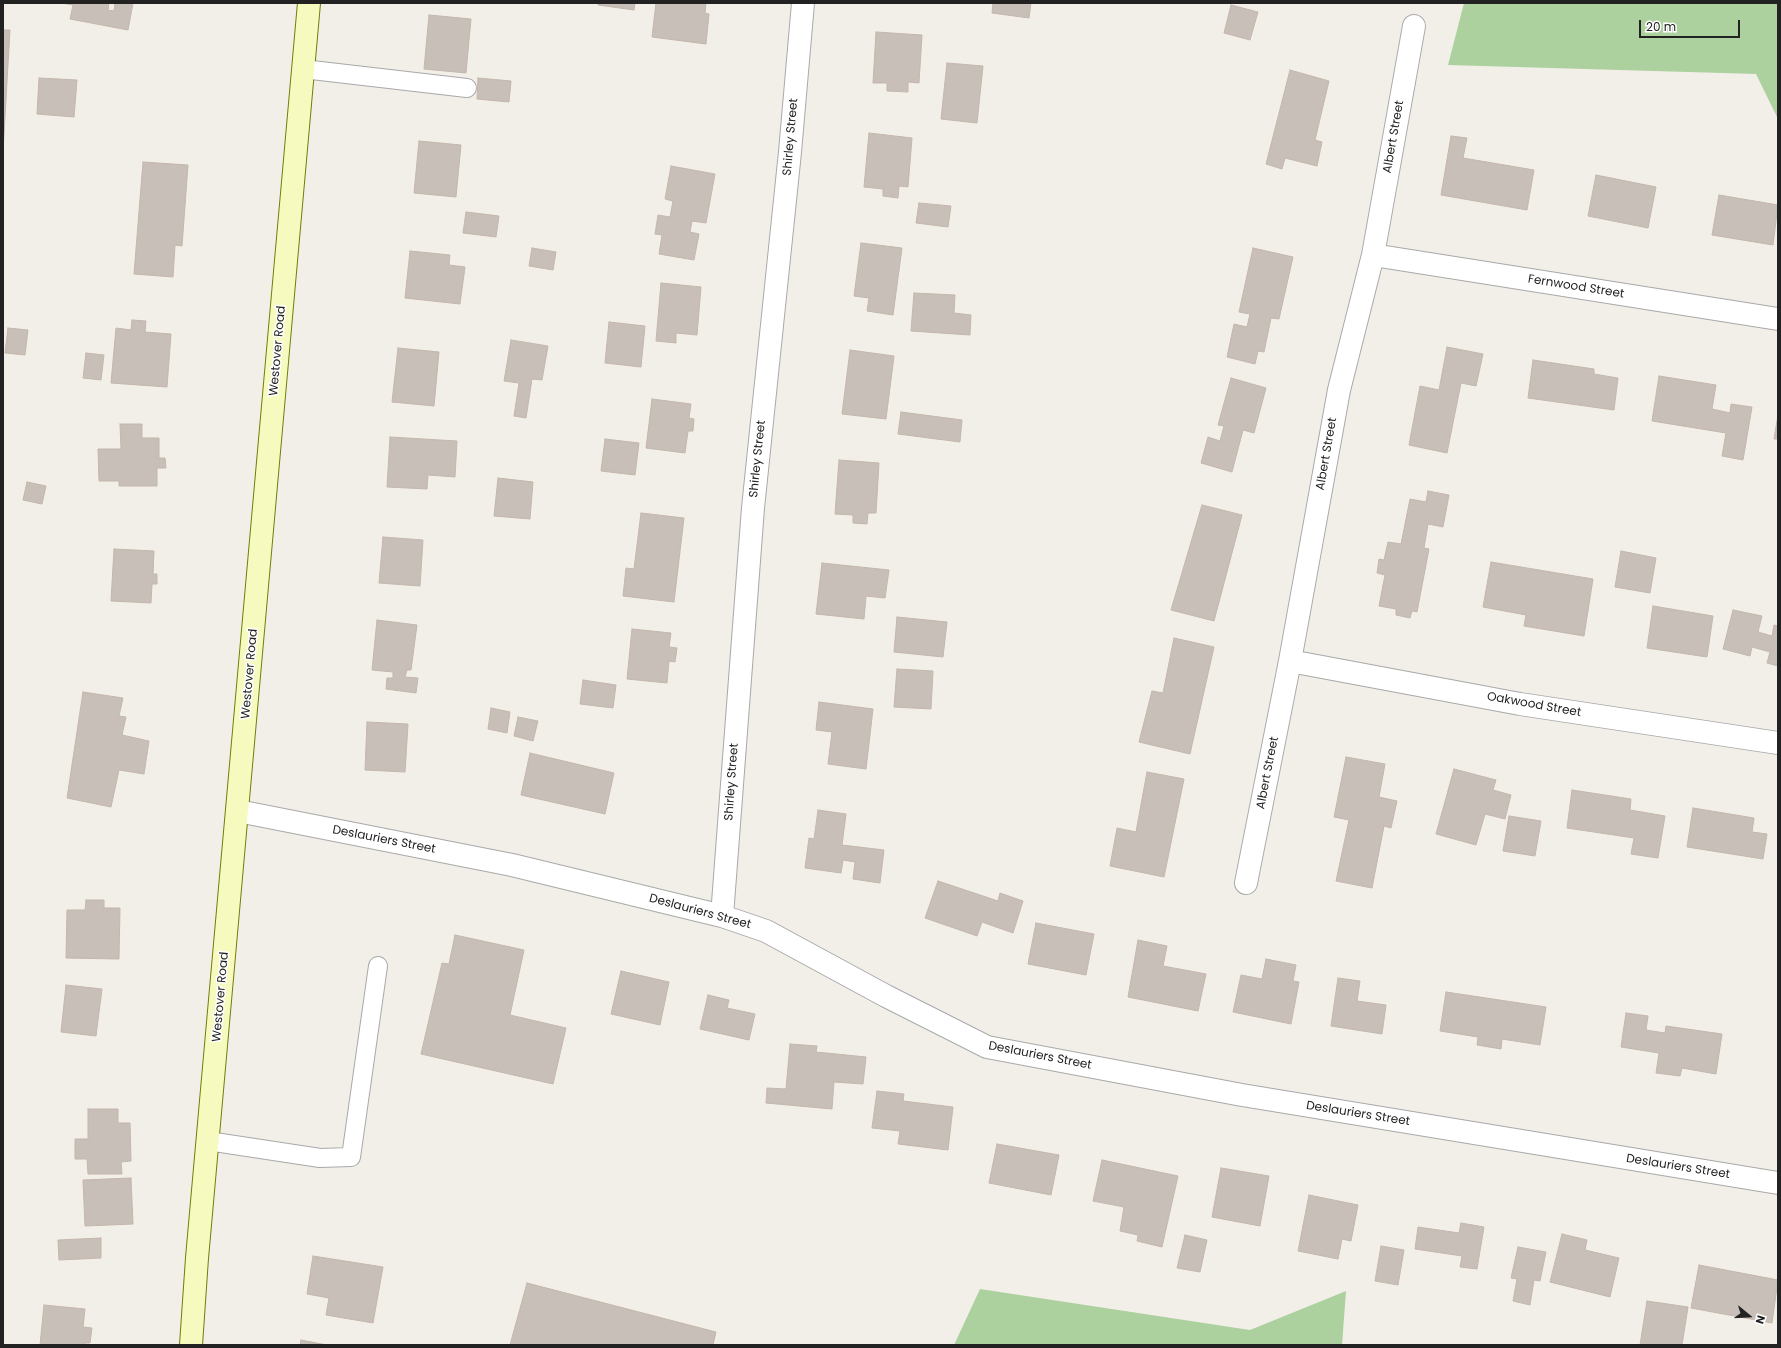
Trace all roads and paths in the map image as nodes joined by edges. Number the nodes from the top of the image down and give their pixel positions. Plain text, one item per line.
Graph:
1 (309, 3) edge
2 (802, 3) edge
3 (1414, 26) dead end
4 (303, 69) junction
5 (467, 88) dead end
6 (1373, 255) junction
7 (1778, 319) edge
8 (1290, 661) junction
9 (1778, 743) edge
10 (238, 811) junction
11 (1246, 883) dead end
12 (722, 916) junction
13 (378, 966) dead end
14 (208, 1141) junction
15 (1778, 1182) edge
16 (191, 1345) edge

1 - 4 street, Westover Road
2 - 12 street, Shirley Street
3 - 6 street, Albert Street
4 - 5 lane
4 - 10 street, Westover Road
6 - 7 street, Fernwood Street
6 - 8 street, Albert Street
8 - 9 street, Oakwood Street
8 - 11 street, Albert Street
10 - 12 street, Deslauriers Street
10 - 14 street, Westover Road
12 - 15 street, Deslauriers Street
13 - 14 lane
14 - 16 street, Westover Road

